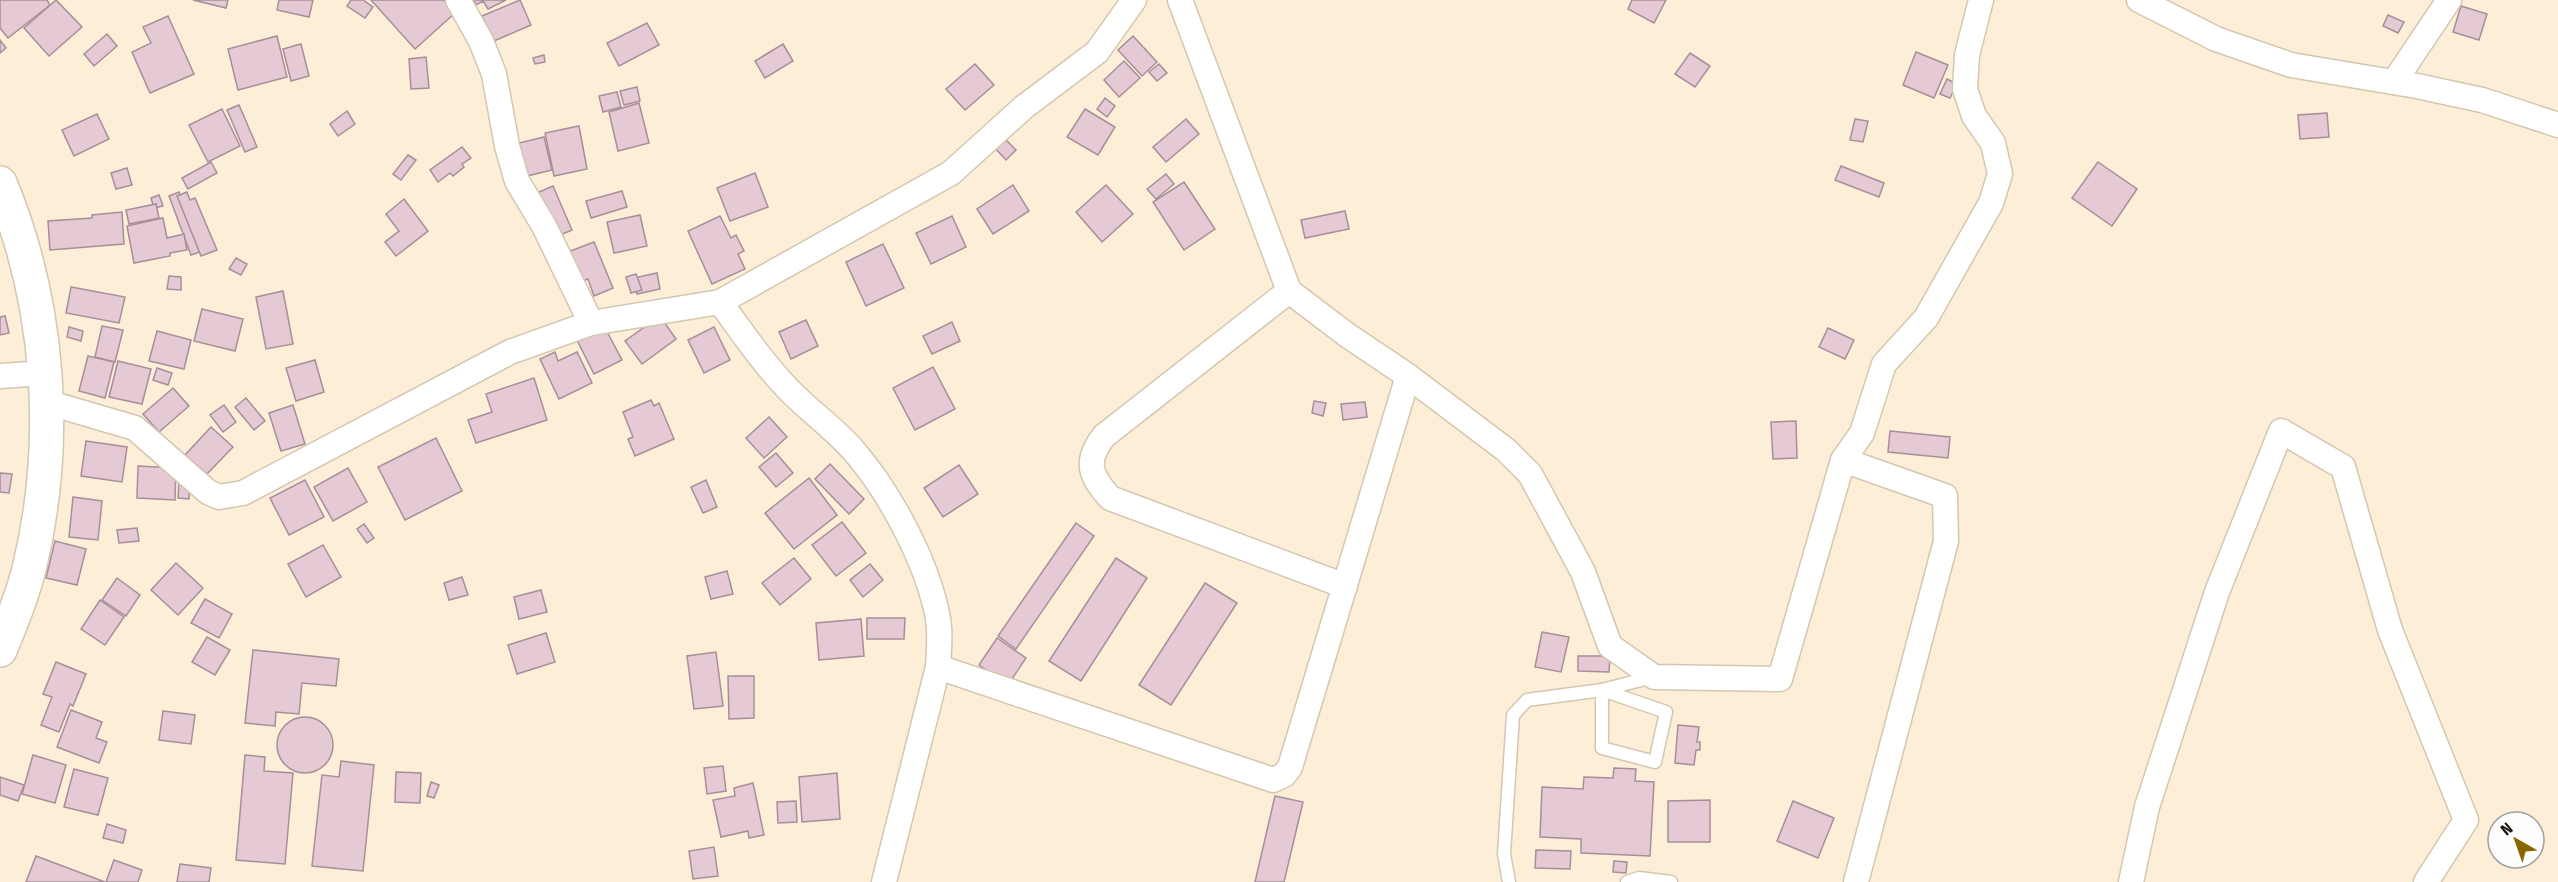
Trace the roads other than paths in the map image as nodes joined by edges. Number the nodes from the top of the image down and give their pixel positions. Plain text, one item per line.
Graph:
1 (458, 0) edge
2 (1134, 0) edge
3 (1180, 0) edge
4 (1981, 0) edge
5 (2139, 0) edge
6 (2449, 0) edge
7 (2394, 82) junction
8 (2558, 124) edge
9 (0, 183) edge
10 (1289, 291) junction
11 (720, 302) junction
12 (591, 323) junction
13 (0, 376) edge
14 (1408, 376) junction
15 (45, 387) junction
16 (1843, 460) junction
17 (1345, 586) junction
18 (0, 650) edge
19 (938, 667) junction
20 (1654, 677) junction
21 (1602, 690) junction
22 (884, 882) edge
23 (1509, 882) edge
24 (1627, 882) edge
25 (1671, 882) edge
26 (1856, 882) edge
27 (2131, 882) edge
28 (2426, 882) edge

1 - 12 street
2 - 11 street
3 - 10 street
4 - 16 street
5 - 7 street
6 - 7 street
7 - 8 street
9 - 15 main road
10 - 14 street
10 - 17 street
11 - 12 street
11 - 19 street
12 - 15 street
13 - 15 street
14 - 17 street
14 - 20 street
15 - 18 main road
16 - 20 street
16 - 26 street
17 - 19 street
19 - 22 street
20 - 21 lane
21 - 21 lane
21 - 23 lane
24 - 25 lane
27 - 28 street

